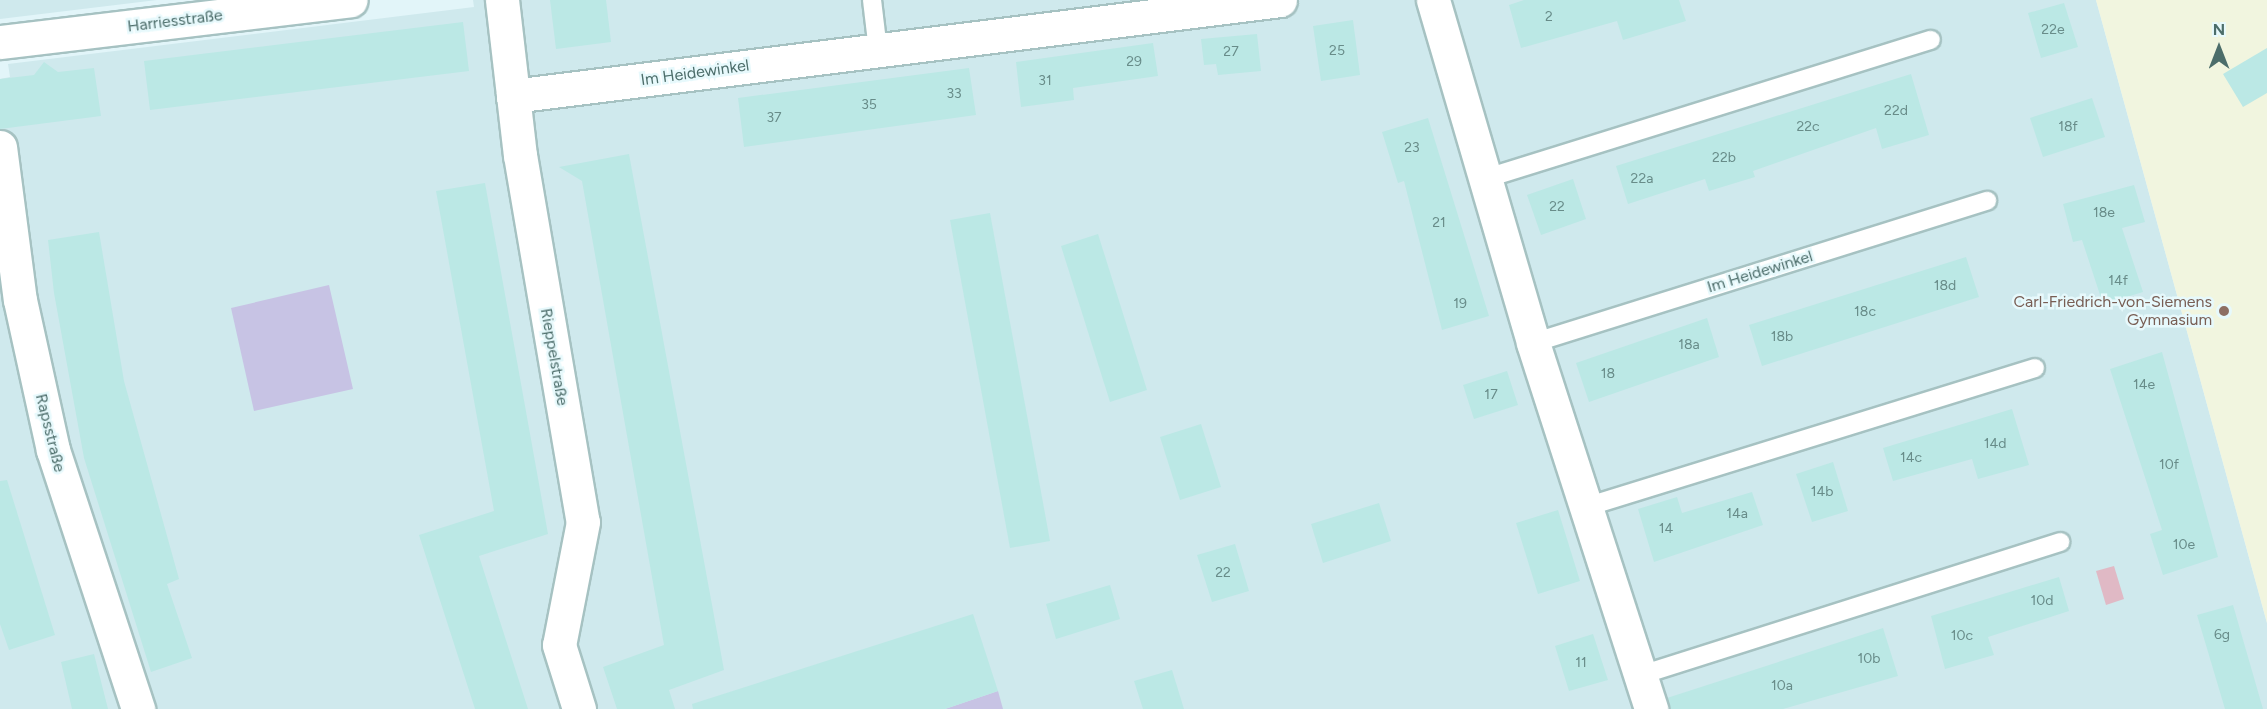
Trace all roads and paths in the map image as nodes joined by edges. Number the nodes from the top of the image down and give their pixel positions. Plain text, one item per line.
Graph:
1 (350, 0) edge
2 (502, 0) edge
3 (872, 0) edge
4 (1280, 0) edge
5 (1433, 0) edge
6 (1157, 8) edge
7 (1931, 40) dead end
8 (0, 42) edge
9 (878, 50) junction
10 (513, 96) junction
11 (0, 147) edge
12 (1484, 179) junction
13 (1987, 201) dead end
14 (1533, 343) junction
15 (2036, 368) dead end
16 (1586, 507) junction
17 (2061, 542) dead end
18 (1641, 675) junction
19 (138, 709) edge
20 (579, 709) edge
21 (1651, 709) edge

1 - 8 street, Harriesstraße
2 - 10 street, Rieppelstraße
3 - 9 lane
4 - 6 street, Im Heidewinkel
5 - 12 street
6 - 9 street, Im Heidewinkel
7 - 12 lane
9 - 10 street, Im Heidewinkel
10 - 20 street, Rieppelstraße
11 - 19 street, Rapsstraße
12 - 14 street
13 - 14 lane, Im Heidewinkel
14 - 16 street
15 - 16 lane
16 - 18 street
17 - 18 lane
18 - 21 street

